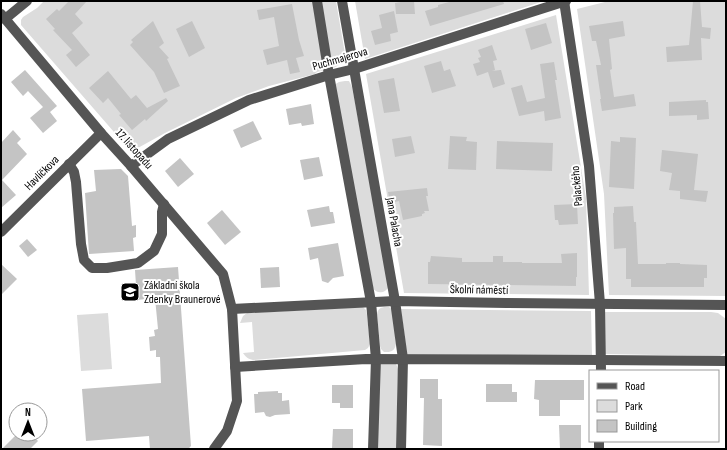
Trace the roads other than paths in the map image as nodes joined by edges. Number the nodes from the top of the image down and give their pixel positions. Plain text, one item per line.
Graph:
1 (27, 1) edge
2 (317, 1) edge
3 (342, 1) edge
4 (565, 1) edge
5 (3, 17) edge
6 (354, 69) junction
7 (329, 75) junction
8 (101, 133) junction
9 (70, 164) junction
10 (131, 166) junction
11 (164, 204) junction
12 (1, 232) edge
13 (371, 302) junction
14 (395, 302) junction
15 (600, 304) junction
16 (726, 305) edge
17 (232, 309) junction
18 (376, 359) junction
19 (403, 359) junction
20 (601, 360) junction
21 (726, 361) edge
22 (235, 367) junction
23 (600, 370) edge
24 (214, 449) edge
25 (374, 449) edge
26 (401, 449) edge

1 - 5 street
2 - 7 street
3 - 6 street, Jana Palacha
4 - 6 street, Puchmajerova
4 - 15 street, Palackého
5 - 8 street, 17. listopadu
6 - 7 street, Puchmajerova
6 - 14 street, Jana Palacha
7 - 10 street, Puchmajerova
7 - 13 street
8 - 9 street, Havlíčkova
8 - 10 street, 17. listopadu
9 - 11 street
9 - 12 street, Havlíčkova
10 - 11 street, 17. listopadu
11 - 17 street, 17. listopadu
13 - 14 street, Školní náměstí
13 - 17 street, Školní náměstí
13 - 18 street
14 - 15 street, Školní náměstí
14 - 19 street, Jana Palacha
15 - 16 street, Školní náměstí
15 - 20 street, Palackého
17 - 22 street, 17. listopadu
18 - 19 street
18 - 22 street
18 - 25 street
19 - 20 street
19 - 26 street, Jana Palacha
20 - 21 street
20 - 23 street, Palackého
22 - 24 street

